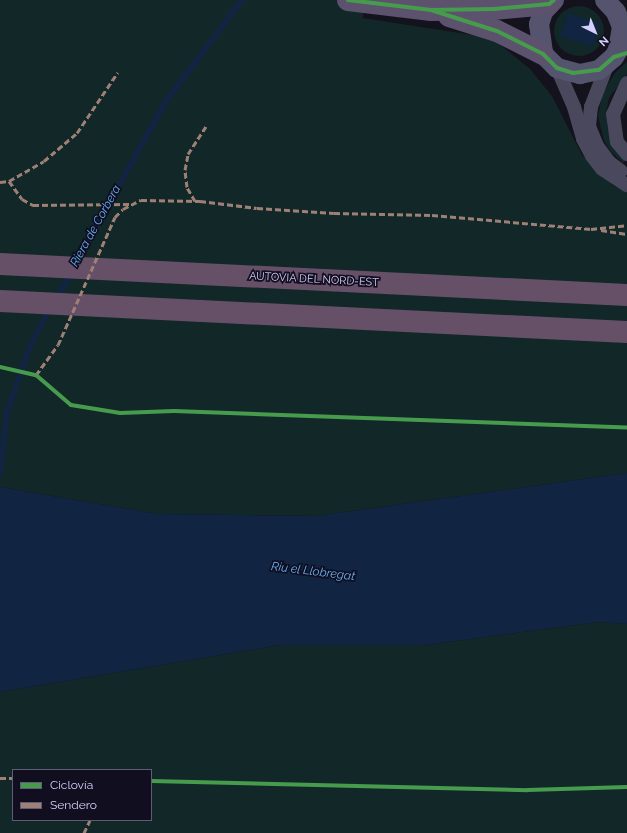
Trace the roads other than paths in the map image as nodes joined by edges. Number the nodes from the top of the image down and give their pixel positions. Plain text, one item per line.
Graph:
1 (348, 0) edge
2 (552, 2) edge
3 (614, 7) edge
4 (431, 10) junction
5 (616, 58) edge
6 (550, 61) junction
7 (627, 83) edge
8 (627, 154) edge
9 (627, 174) edge
10 (627, 184) edge
11 (0, 264) edge
12 (627, 295) edge
13 (0, 302) edge
14 (627, 332) edge

1 - 4 main road
2 - 4 main road
2 - 6 main road
3 - 5 main road
4 - 6 main road
5 - 6 main road
5 - 9 street
6 - 10 street
7 - 8 street
11 - 12 highway, AUTOVIA DEL NORD-EST
13 - 14 highway

